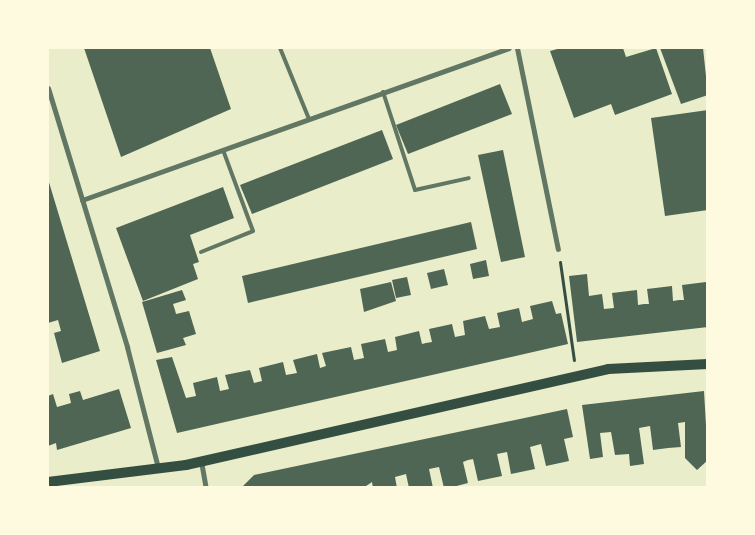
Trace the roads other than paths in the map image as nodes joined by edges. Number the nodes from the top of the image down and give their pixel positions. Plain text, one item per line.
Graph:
1 (280, 48) edge
2 (509, 48) edge
3 (517, 48) edge
4 (48, 88) edge
5 (383, 92) junction
6 (309, 119) junction
7 (223, 150) junction
8 (469, 178) dead end
9 (82, 200) junction
10 (558, 249) road end
11 (201, 252) dead end
12 (708, 364) edge
13 (201, 461) junction
14 (158, 469) junction
15 (48, 482) edge
16 (206, 488) edge

1 - 6 lane
2 - 5 street
3 - 10 street
4 - 9 street
5 - 6 street
5 - 8 lane
6 - 7 street
7 - 9 street
7 - 11 lane
9 - 14 street
12 - 13 main road
13 - 14 main road
13 - 16 street
14 - 15 main road

